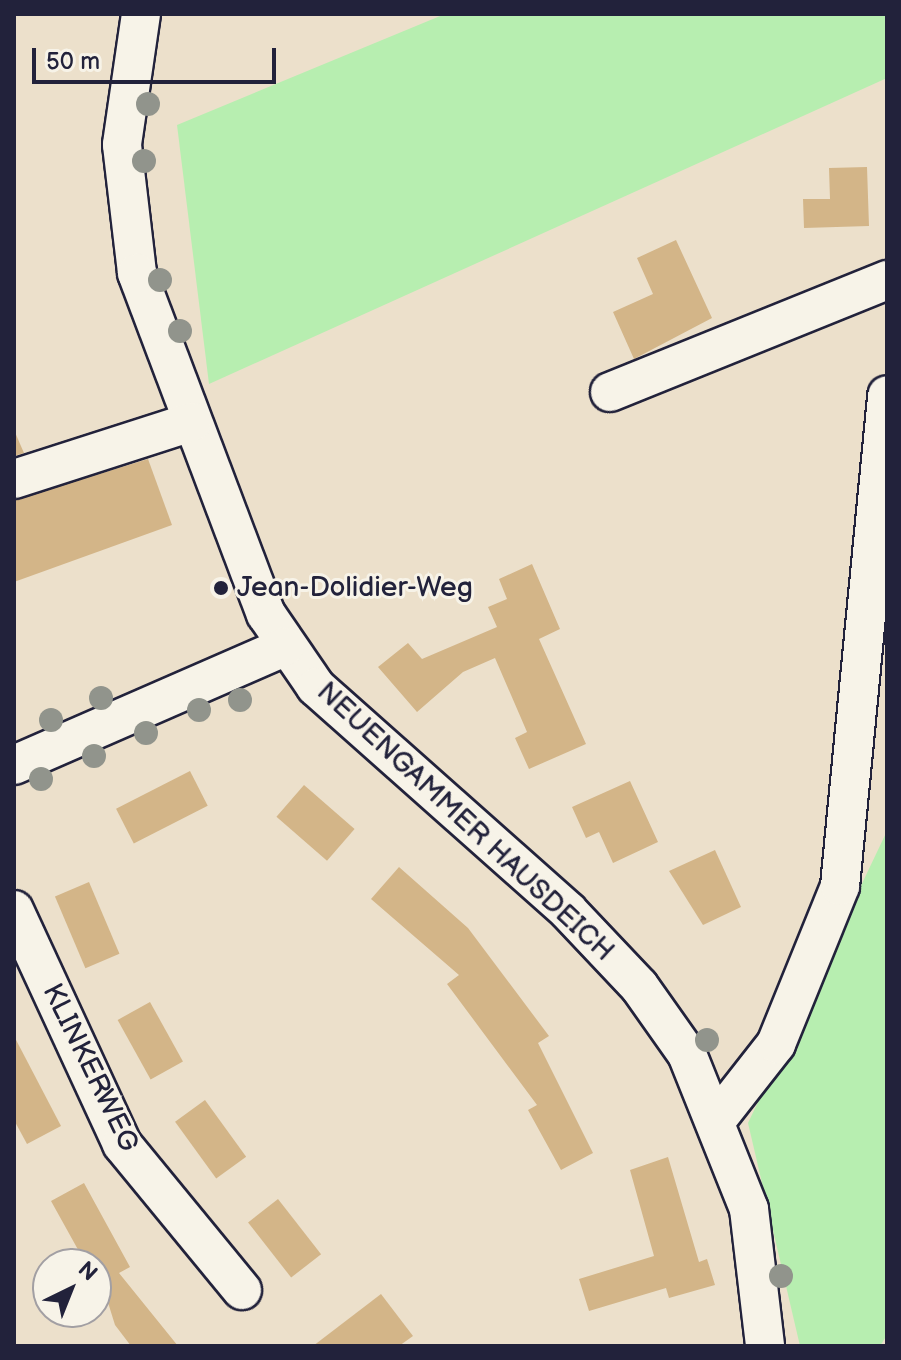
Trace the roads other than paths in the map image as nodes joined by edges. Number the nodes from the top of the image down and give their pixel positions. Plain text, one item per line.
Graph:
1 (141, 14) edge
2 (887, 280) edge
3 (610, 392) dead end
4 (887, 395) edge
5 (192, 422) junction
6 (14, 479) edge
7 (284, 647) junction
8 (14, 765) edge
9 (14, 910) edge
10 (718, 1118) junction
11 (242, 1290) dead end
12 (765, 1346) edge

1 - 5 street, NEUENGAMMER HAUSDEICH
2 - 3 street
4 - 10 street
5 - 6 street
5 - 7 street, NEUENGAMMER HAUSDEICH
7 - 8 street
7 - 10 street, NEUENGAMMER HAUSDEICH
9 - 11 street, KLINKERWEG
10 - 12 street, NEUENGAMMER HAUSDEICH

